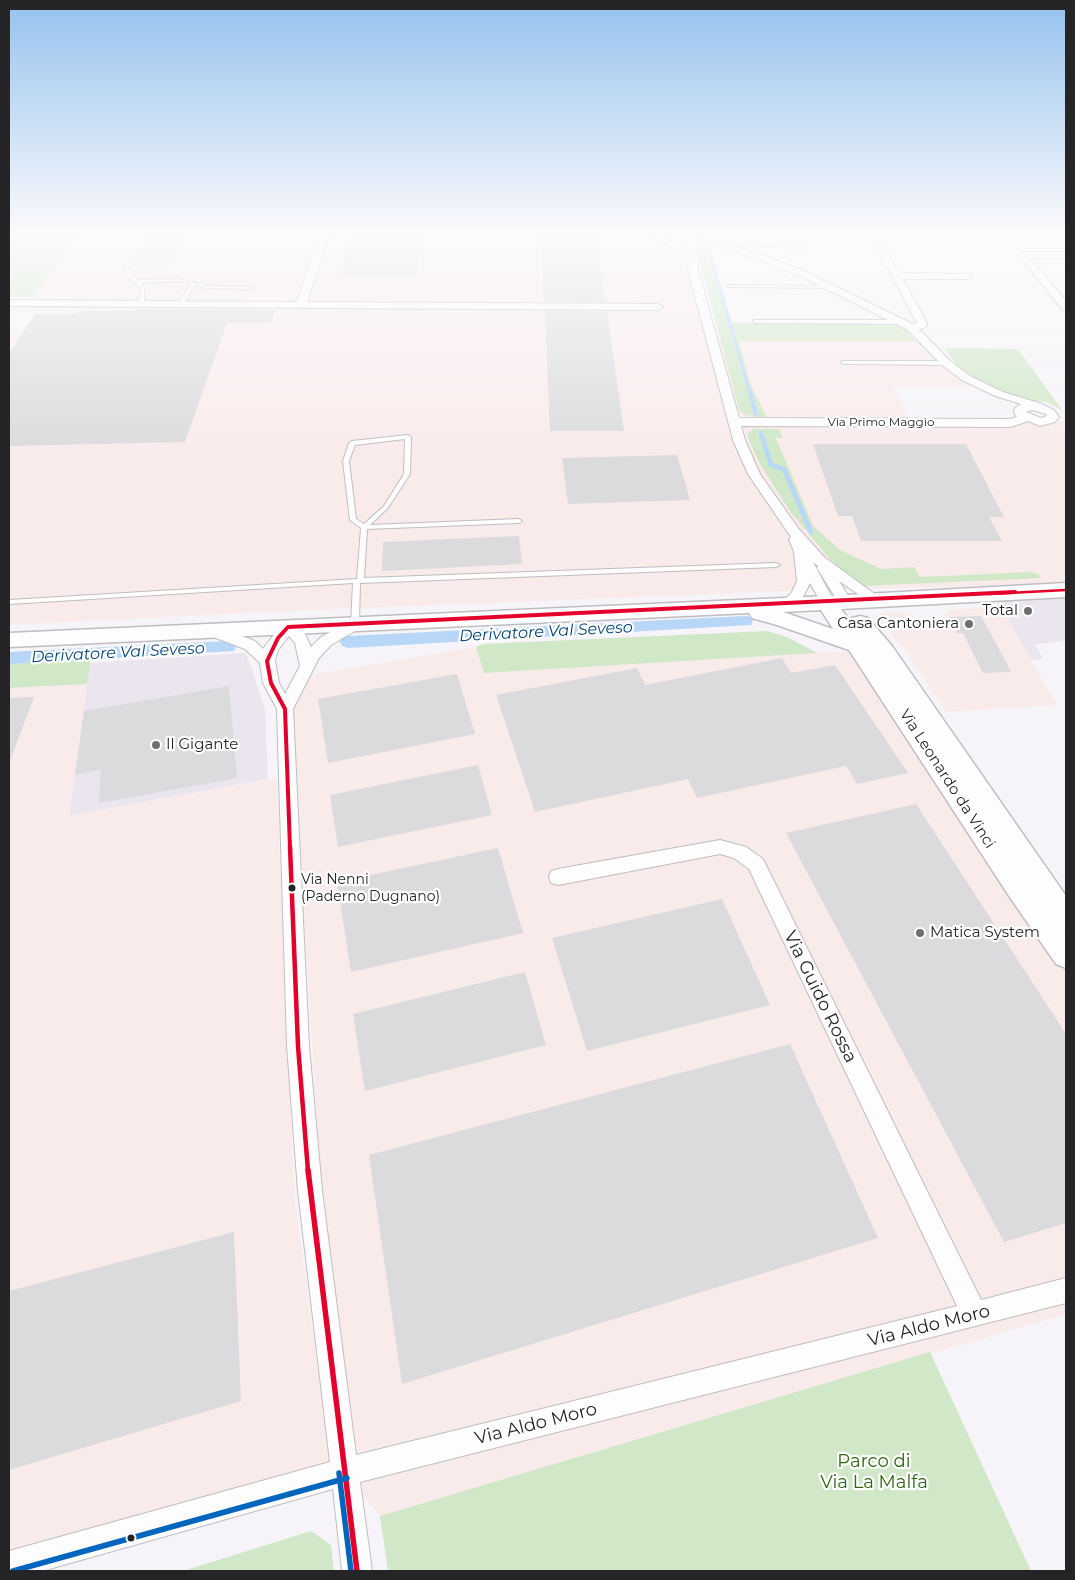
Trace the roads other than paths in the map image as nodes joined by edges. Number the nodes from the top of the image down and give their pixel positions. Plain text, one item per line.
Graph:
1 (703, 308) edge
2 (872, 308) edge
3 (914, 308) edge
4 (756, 322) dead end
5 (901, 322) junction
6 (912, 328) junction
7 (844, 362) dead end
8 (946, 363) junction
9 (1044, 412) junction
10 (1026, 418) junction
11 (1066, 418) edge
12 (735, 422) junction
13 (519, 521) dead end
14 (364, 527) junction
15 (792, 531) junction
16 (801, 552) junction
17 (819, 560) junction
18 (776, 565) dead end
19 (359, 581) junction
20 (1066, 590) edge
21 (876, 600) junction
22 (9, 602) edge
23 (837, 602) junction
24 (787, 604) junction
25 (709, 607) junction
26 (355, 624) junction
27 (288, 627) junction
28 (213, 631) junction
29 (9, 640) edge
30 (855, 644) junction
31 (267, 661) junction
32 (307, 665) junction
33 (285, 709) junction
34 (558, 877) dead end
35 (1066, 918) edge
36 (1066, 955) edge
37 (1066, 1291) edge
38 (974, 1315) junction
39 (345, 1472) junction
40 (9, 1566) edge
41 (357, 1571) edge

1 - 12 street
2 - 5 street
3 - 6 street
4 - 5 lane
5 - 6 street
6 - 8 street
7 - 8 lane
8 - 9 street
9 - 10 street, Via Primo Maggio
9 - 10 street
9 - 11 street, Via Primo Maggio
10 - 12 street, Via Primo Maggio
12 - 15 street
13 - 14 lane
14 - 14 lane
14 - 19 lane
15 - 16 street
15 - 17 street
16 - 23 street
16 - 24 street
17 - 21 street
17 - 23 street
18 - 19 lane
19 - 22 lane
19 - 26 lane
20 - 21 main road
21 - 23 main road
23 - 24 main road
23 - 30 main road, Via Leonardo da Vinci
23 - 35 main road, Via Leonardo da Vinci
24 - 25 main road
25 - 26 main road
25 - 30 main road
26 - 27 main road
26 - 32 street
27 - 28 main road
27 - 31 street
27 - 32 street
28 - 29 main road
28 - 31 street
30 - 36 main road, Via Leonardo da Vinci
31 - 33 street
32 - 33 street
33 - 39 street
34 - 38 street, Via Guido Rossa
37 - 38 street, Via Aldo Moro
38 - 39 street, Via Aldo Moro
39 - 40 street, Via Aldo Moro
39 - 41 street

